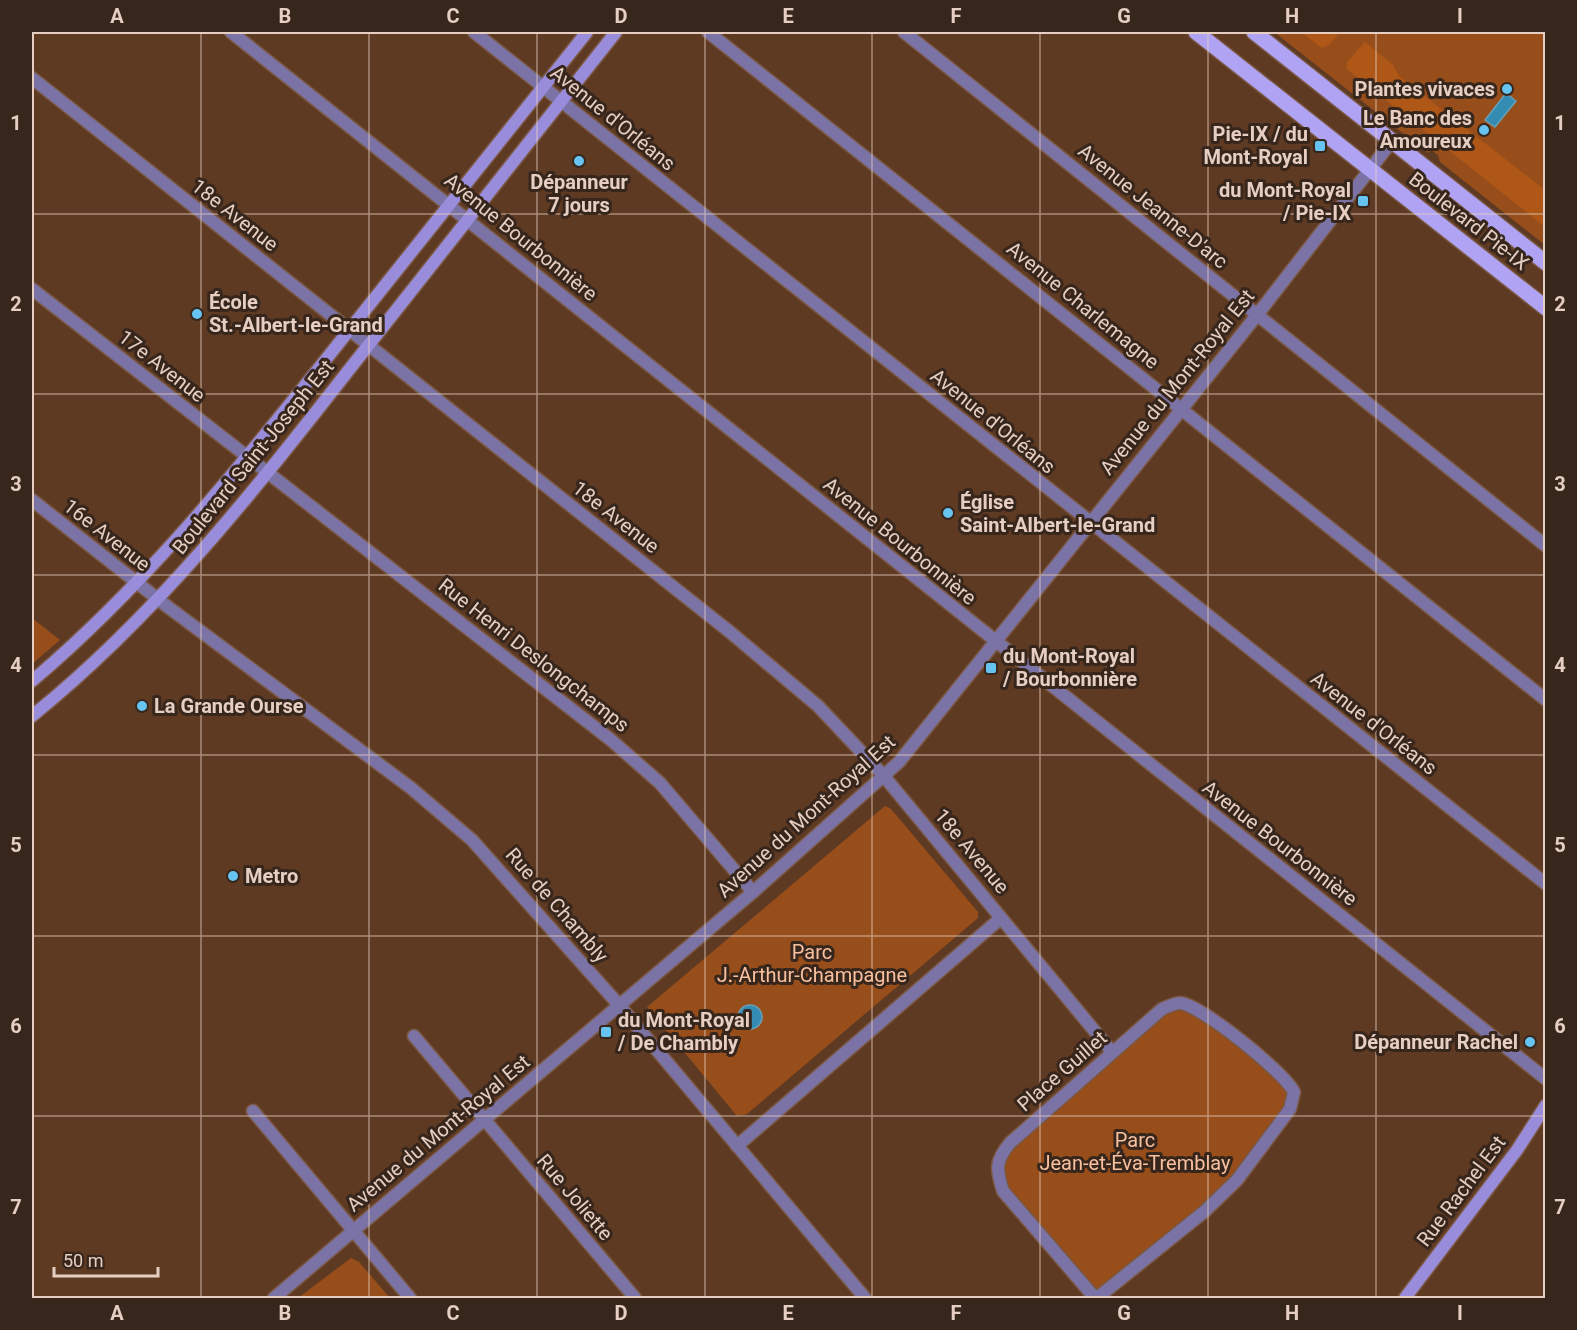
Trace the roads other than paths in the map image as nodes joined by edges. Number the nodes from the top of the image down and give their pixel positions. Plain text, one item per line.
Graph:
1 (231, 32) edge
2 (474, 32) edge
3 (587, 32) edge
4 (616, 32) edge
5 (708, 32) edge
6 (904, 32) edge
7 (1196, 32) edge
8 (1254, 32) edge
9 (32, 78) edge
10 (543, 87) junction
11 (561, 101) junction
12 (1392, 141) junction
13 (1370, 169) junction
14 (450, 205) junction
15 (468, 219) junction
16 (1545, 263) edge
17 (32, 289) edge
18 (1545, 309) edge
19 (1257, 315) junction
20 (349, 331) junction
21 (369, 346) junction
22 (1180, 408) junction
23 (247, 457) junction
24 (268, 473) junction
25 (32, 500) edge
26 (1089, 522) junction
27 (1545, 546) edge
28 (138, 583) junction
29 (159, 600) junction
30 (995, 642) junction
31 (32, 681) edge
32 (1545, 700) edge
33 (32, 716) edge
34 (883, 775) junction
35 (1545, 884) edge
36 (753, 892) junction
37 (1001, 918) junction
38 (619, 1005) junction
39 (414, 1036) dead end
40 (1112, 1052) junction
41 (1545, 1078) edge
42 (1545, 1105) edge
43 (253, 1111) dead end
44 (485, 1120) junction
45 (737, 1146) junction
46 (352, 1231) junction
47 (274, 1299) edge
48 (410, 1299) edge
49 (635, 1299) edge
50 (865, 1299) edge
51 (1096, 1299) edge
52 (1405, 1299) edge

1 - 14 street, Avenue Bourbonnière
2 - 10 street, Avenue d'Orléans
3 - 10 main road, Boulevard Saint-Joseph Est
4 - 11 main road, Boulevard Saint-Joseph Est
5 - 22 street, Avenue Charlemagne
6 - 19 street, Avenue Jeanne-D'arc
7 - 13 main road, Boulevard Pie-IX
8 - 12 main road, Boulevard Pie-IX
9 - 20 street, 18e Avenue
10 - 11 street, Avenue d'Orléans
10 - 14 main road, Boulevard Saint-Joseph Est
11 - 15 main road, Boulevard Saint-Joseph Est
11 - 26 street, Avenue d'Orléans
12 - 13 street, Avenue du Mont-Royal Est
12 - 16 main road, Boulevard Pie-IX
13 - 18 main road, Boulevard Pie-IX
13 - 19 street, Avenue du Mont-Royal Est
14 - 15 street, Avenue Bourbonnière
14 - 20 main road, Boulevard Saint-Joseph Est
15 - 21 main road, Boulevard Saint-Joseph Est
15 - 30 street, Avenue Bourbonnière
17 - 23 street, 17e Avenue
19 - 22 street, Avenue du Mont-Royal Est
19 - 27 street, Avenue Jeanne-D'arc
20 - 21 street, 18e Avenue
20 - 23 main road, Boulevard Saint-Joseph Est
21 - 24 main road, Boulevard Saint-Joseph Est
21 - 34 street, 18e Avenue
22 - 26 street, Avenue du Mont-Royal Est
22 - 32 street, Avenue Charlemagne
23 - 24 street, 17e Avenue
23 - 28 main road, Boulevard Saint-Joseph Est
24 - 29 main road, Boulevard Saint-Joseph Est
24 - 36 street, Rue Henri Deslongchamps
25 - 28 street, 16e Avenue
26 - 30 street, Avenue du Mont-Royal Est
26 - 35 street, Avenue d'Orléans
28 - 29 street, 16e Avenue
28 - 31 main road, Boulevard Saint-Joseph Est
29 - 33 main road, Boulevard Saint-Joseph Est
29 - 38 street, Rue de Chambly
30 - 34 street, Avenue du Mont-Royal Est
30 - 41 street, Avenue Bourbonnière
34 - 36 street, Avenue du Mont-Royal Est
34 - 37 street, 18e Avenue
36 - 38 street, Avenue du Mont-Royal Est
37 - 40 street, 18e Avenue
37 - 45 street
38 - 44 street, Avenue du Mont-Royal Est
38 - 45 street, Rue de Chambly
39 - 44 street, Rue Joliette
40 - 51 street, Place Guillet
40 - 51 street, Place Guillet
42 - 52 main road, Rue Rachel Est
43 - 46 street
44 - 46 street, Avenue du Mont-Royal Est
44 - 49 street, Rue Joliette
45 - 50 street, Rue de Chambly
46 - 47 street, Avenue du Mont-Royal Est
46 - 48 street

